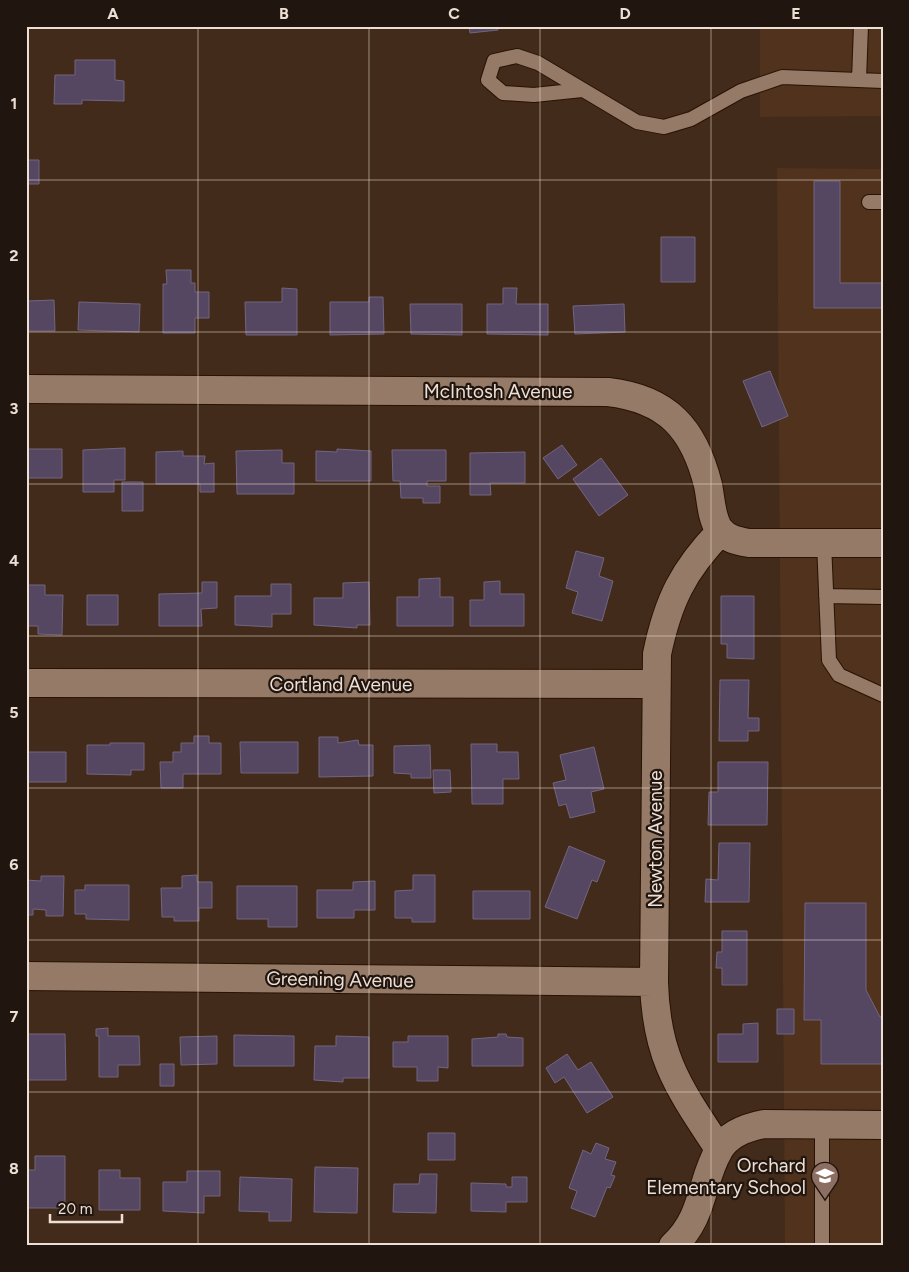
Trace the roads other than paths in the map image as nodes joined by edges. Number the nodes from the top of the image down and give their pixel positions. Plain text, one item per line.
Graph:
1 (861, 26) edge
2 (860, 80) junction
3 (883, 81) edge
4 (582, 90) junction
5 (26, 389) edge
6 (721, 530) junction
7 (824, 543) junction
8 (883, 543) edge
9 (826, 596) junction
10 (883, 597) edge
11 (26, 683) edge
12 (656, 684) junction
13 (883, 695) edge
14 (26, 976) edge
15 (654, 982) junction
16 (883, 1124) edge
17 (822, 1125) junction
18 (720, 1149) junction
19 (673, 1246) edge
20 (822, 1246) edge

1 - 2 lane
2 - 3 lane
2 - 4 lane
4 - 4 lane
5 - 6 street, McIntosh Avenue
6 - 7 street
6 - 12 street, Newton Avenue
7 - 8 street
7 - 9 lane
9 - 10 lane
9 - 13 lane
11 - 12 street, Cortland Avenue
12 - 15 street, Newton Avenue
14 - 15 street, Greening Avenue
15 - 18 street, Newton Avenue
16 - 17 street
17 - 18 street
17 - 20 lane
18 - 19 street

